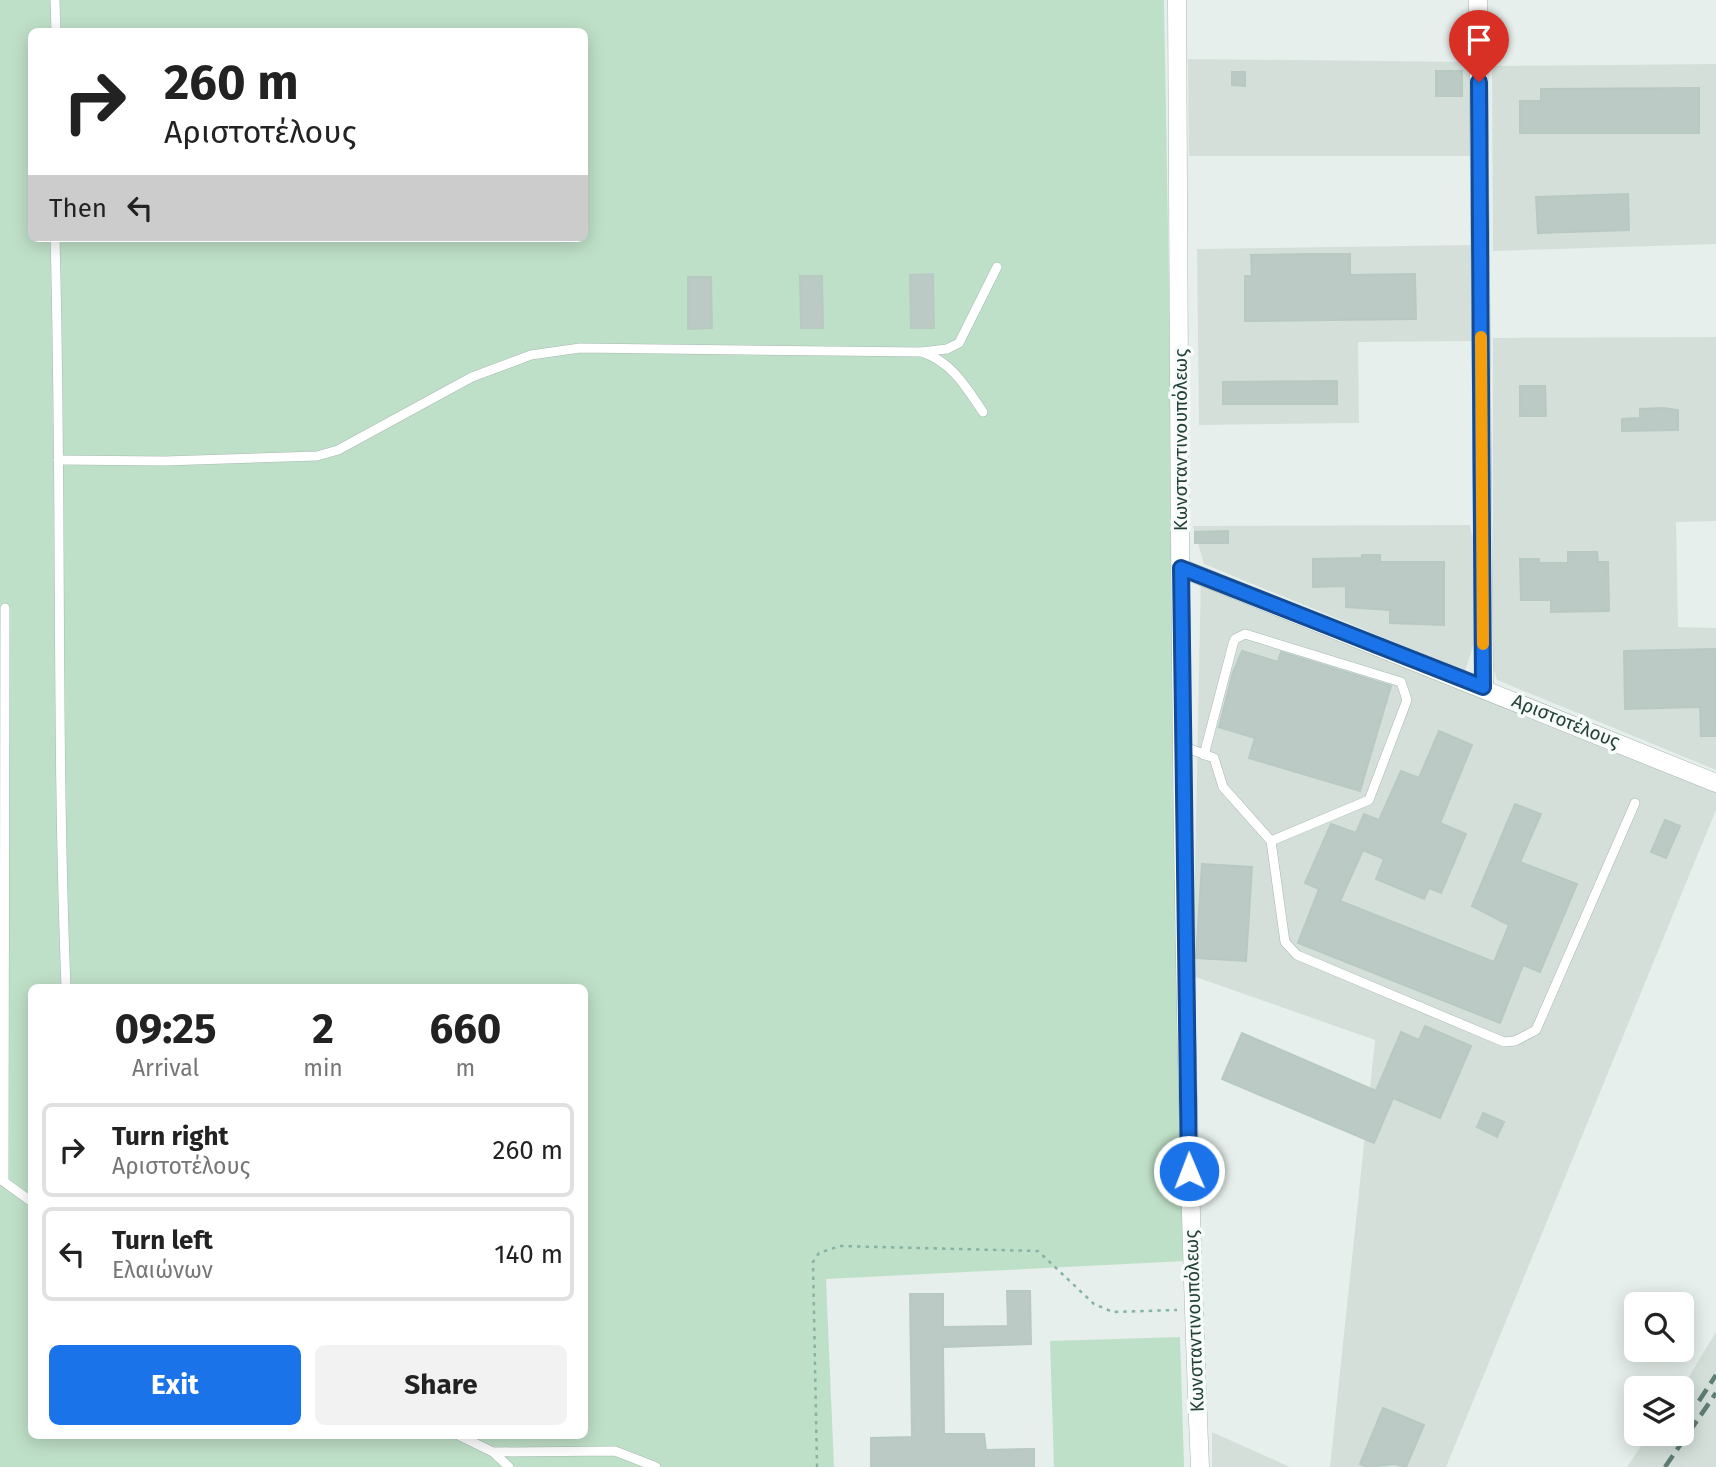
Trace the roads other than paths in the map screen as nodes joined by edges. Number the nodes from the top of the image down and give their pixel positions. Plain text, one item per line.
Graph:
1 (55, 0) edge
2 (1177, 0) edge
3 (1478, 0) edge
4 (56, 28) edge
5 (55, 242) edge
6 (998, 267) dead end
7 (921, 352) junction
8 (984, 412) dead end
9 (58, 460) junction
10 (1181, 568) junction
11 (5, 608) dead end
12 (1483, 687) junction
13 (1182, 746) junction
14 (1204, 755) junction
15 (1716, 783) edge
16 (1635, 803) dead end
17 (1271, 841) junction
18 (66, 984) edge
19 (2, 1180) edge
20 (28, 1199) edge
21 (466, 1439) edge
22 (494, 1452) junction
23 (509, 1467) edge
24 (656, 1467) edge
25 (1199, 1467) edge

1 - 4 lane
2 - 10 street, Κωνσταντινουπόλεως
3 - 12 street
5 - 9 lane
6 - 7 lane
7 - 8 lane
7 - 9 lane
9 - 18 lane
10 - 12 street, Αριστοτέλους
10 - 13 street, Κωνσταντινουπόλεως
11 - 19 lane
12 - 15 street, Αριστοτέλους
13 - 14 lane
13 - 25 street, Κωνσταντινουπόλεως
14 - 17 lane
14 - 17 lane
16 - 17 lane
19 - 20 lane
21 - 22 lane
22 - 23 lane
22 - 24 lane

